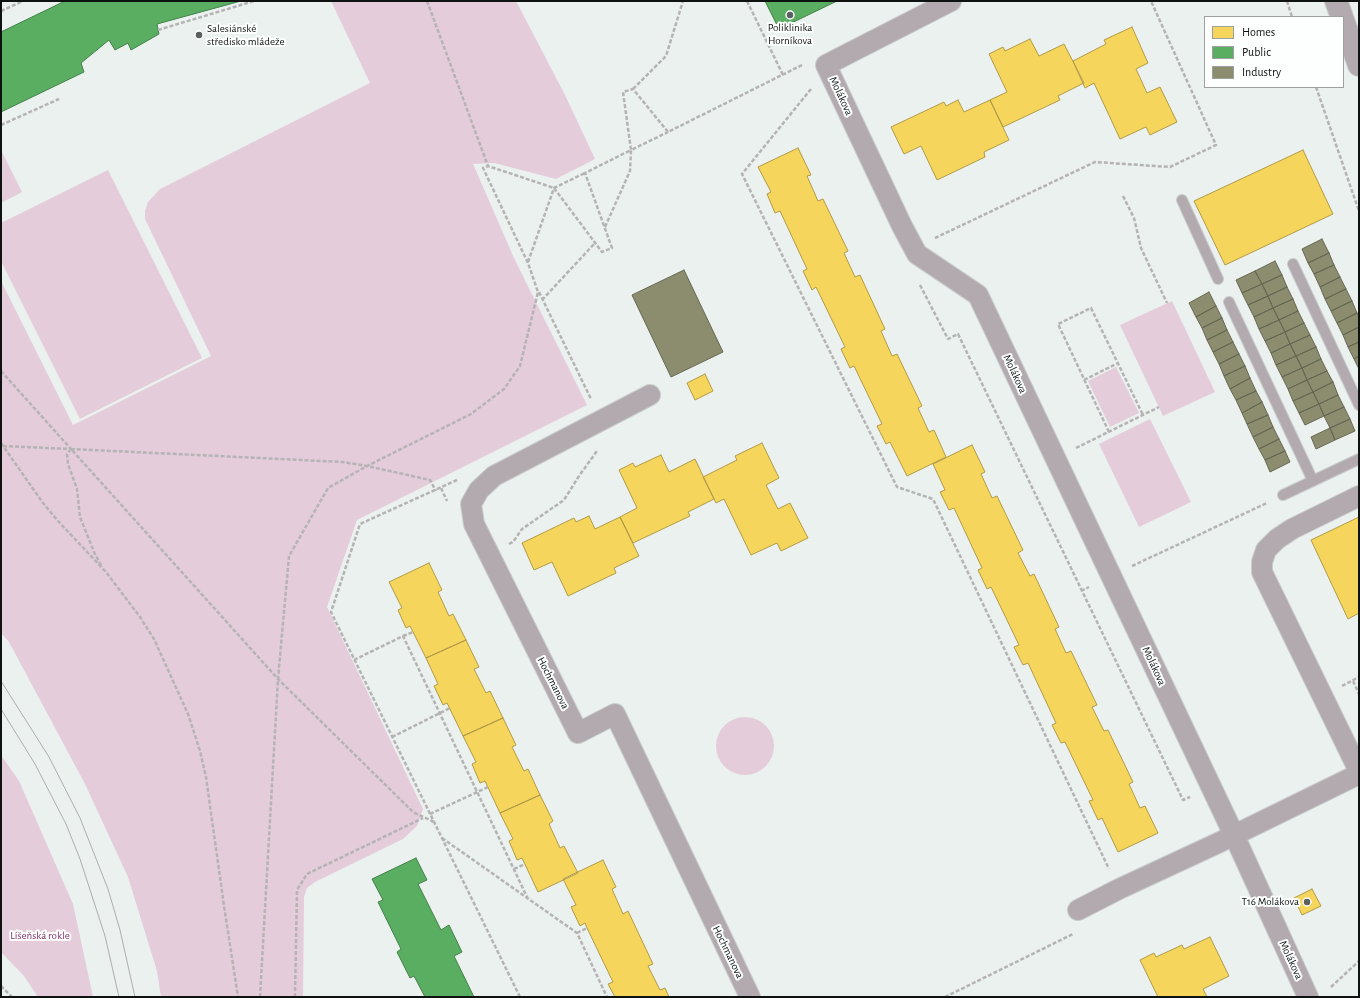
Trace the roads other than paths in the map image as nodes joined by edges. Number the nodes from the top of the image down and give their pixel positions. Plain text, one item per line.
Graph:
1 (952, 1) edge
2 (1336, 1) edge
3 (1342, 16) edge
4 (1344, 23) edge
5 (1359, 65) edge
6 (1182, 200) dead end
7 (1293, 264) dead end
8 (1218, 279) dead end
9 (1229, 302) dead end
10 (650, 395) dead end
11 (1359, 405) edge
12 (1359, 459) edge
13 (1313, 481) junction
14 (1284, 495) road end
15 (1359, 496) edge
16 (1359, 772) edge
17 (1234, 835) junction
18 (1078, 910) dead end
19 (750, 997) edge
20 (1308, 997) edge

1 - 17 street, Molákova
2 - 3 street
4 - 5 street
6 - 8 lane
7 - 11 lane
9 - 13 lane
10 - 19 street, Hochmanova
12 - 13 lane
13 - 14 lane
15 - 16 street
16 - 17 street
17 - 18 street
17 - 20 street, Molákova

